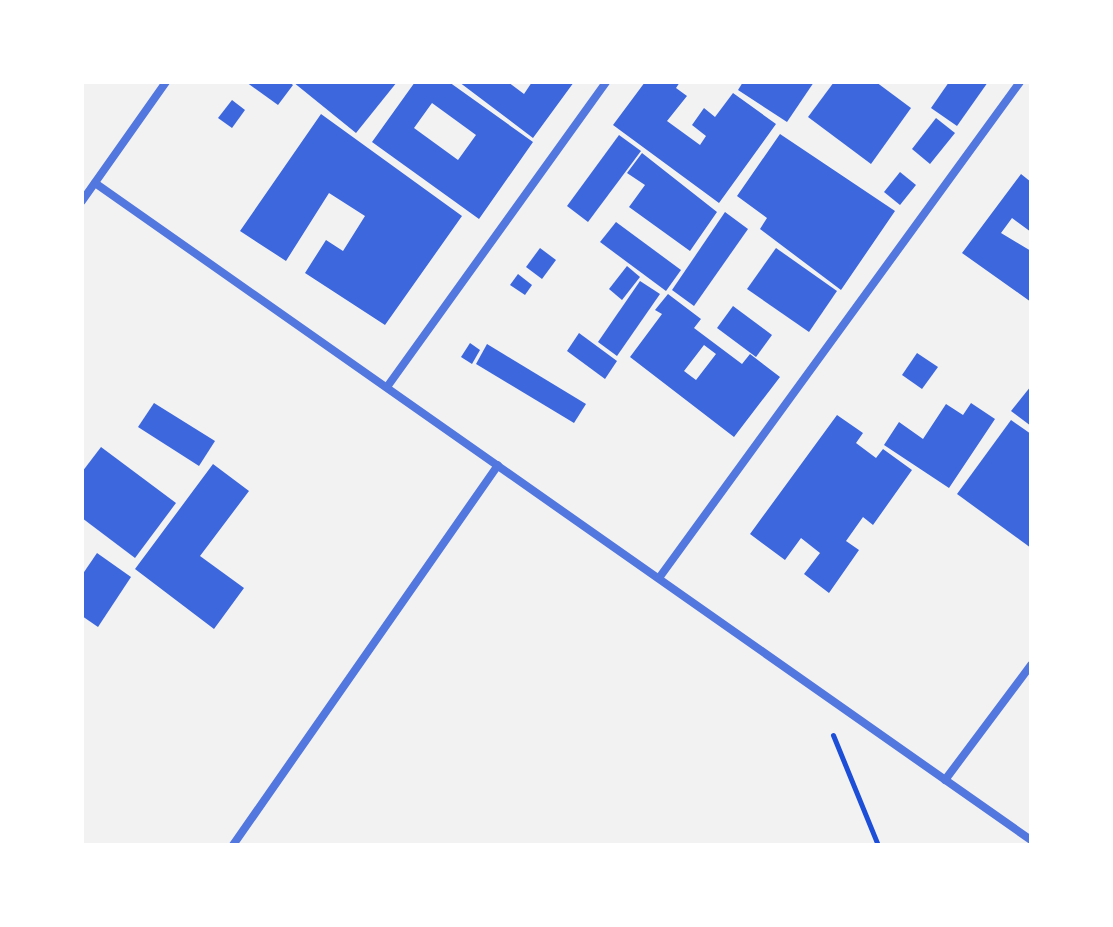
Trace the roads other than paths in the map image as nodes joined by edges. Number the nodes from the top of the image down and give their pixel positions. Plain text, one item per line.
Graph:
1 (166, 82) edge
2 (606, 82) edge
3 (1020, 82) edge
4 (95, 183) junction
5 (82, 201) edge
6 (387, 387) junction
7 (498, 465) junction
8 (659, 578) junction
9 (1031, 665) edge
10 (945, 780) junction
11 (1031, 840) edge
12 (233, 845) edge

1 - 4 street
2 - 6 street
3 - 8 street
4 - 5 street
4 - 6 street
6 - 7 street
7 - 8 street
7 - 12 street
8 - 10 street
9 - 10 street
10 - 11 street

